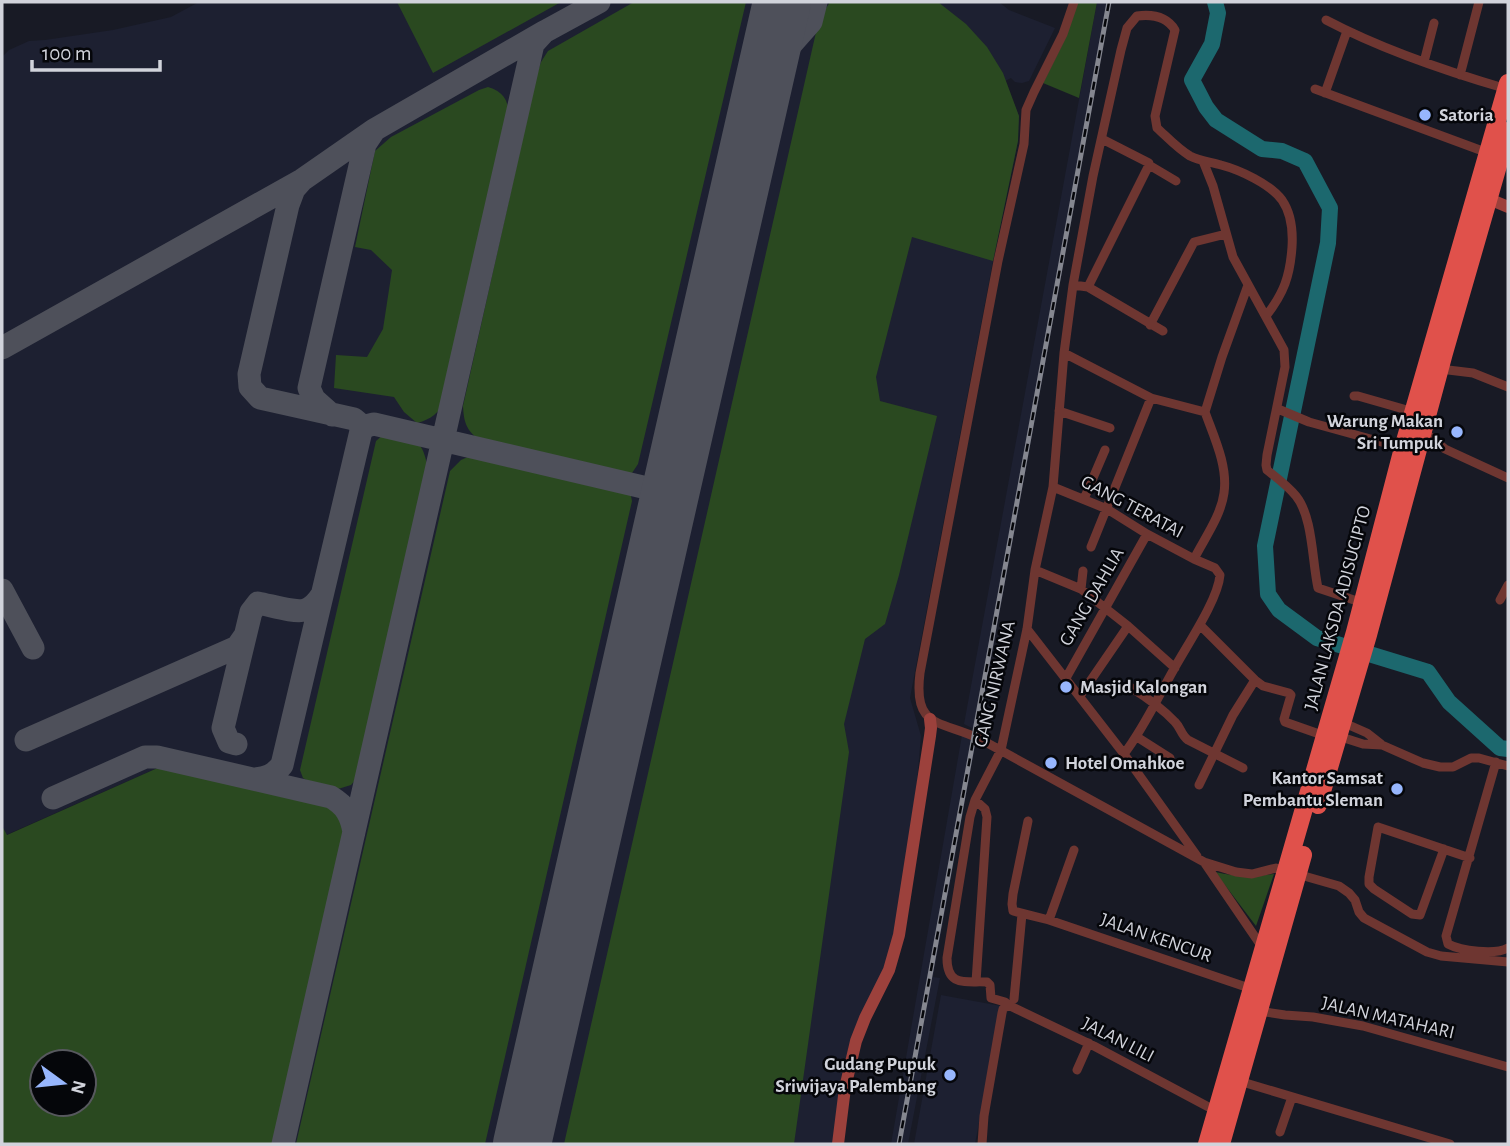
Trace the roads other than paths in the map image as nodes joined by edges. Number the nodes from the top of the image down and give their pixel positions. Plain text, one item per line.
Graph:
1 (1074, 2) edge
2 (1479, 2) edge
3 (1326, 20) dead end
4 (1434, 23) dead end
5 (1347, 31) junction
6 (1424, 62) junction
7 (1460, 75) junction
8 (1507, 86) edge
9 (1508, 131) edge
10 (1102, 139) junction
11 (1500, 153) edge
12 (1203, 161) junction
13 (1149, 165) junction
14 (1176, 181) dead end
15 (1489, 200) junction
16 (1508, 207) edge
17 (1226, 234) junction
18 (1073, 285) junction
19 (1248, 285) junction
20 (1088, 287) junction
21 (1266, 316) junction
22 (1150, 325) junction
23 (1163, 331) dead end
24 (1064, 353) junction
25 (1440, 369) junction
26 (1508, 387) edge
27 (1354, 396) dead end
28 (1151, 398) junction
29 (1278, 409) junction
30 (1059, 411) junction
31 (1205, 412) junction
32 (1414, 412) junction
33 (1110, 428) dead end
34 (1423, 431) junction
35 (1444, 449) junction
36 (1105, 450) dead end
37 (1411, 450) junction
38 (1508, 478) edge
39 (1053, 487) junction
40 (1084, 499) junction
41 (1107, 509) junction
42 (1147, 534) junction
43 (1091, 547) dead end
44 (1194, 559) junction
45 (1035, 570) junction
46 (1083, 571) dead end
47 (1508, 585) edge
48 (1081, 589) junction
49 (1500, 600) dead end
50 (1363, 603) junction
51 (1106, 609) junction
52 (1200, 625) junction
53 (1128, 626) junction
54 (1027, 629) junction
55 (1362, 633) junction
56 (1175, 668) junction
57 (1066, 678) junction
58 (1255, 680) junction
59 (1130, 687) dead end
60 (1080, 696) junction
61 (1155, 703) junction
62 (930, 719) junction
63 (1335, 731) junction
64 (1137, 737) junction
65 (1382, 745) junction
66 (1001, 750) junction
67 (1125, 754) junction
68 (1214, 755) junction
69 (1170, 758) dead end
70 (1496, 762) junction
71 (1508, 766) edge
72 (1243, 768) dead end
73 (1199, 785) dead end
74 (975, 800) junction
75 (1028, 821) dead end
76 (1444, 849) junction
77 (1074, 850) dead end
78 (1470, 858) junction
79 (1202, 861) junction
80 (1292, 872) junction
81 (1022, 914) junction
82 (1049, 920) junction
83 (1508, 948) edge
84 (1269, 951) junction
85 (1508, 962) edge
86 (976, 982) junction
87 (1252, 989) junction
88 (1009, 1005) junction
89 (1259, 1011) junction
90 (1089, 1044) junction
91 (1508, 1067) edge
92 (1077, 1070) dead end
93 (1239, 1081) junction
94 (1292, 1097) junction
95 (1216, 1111) junction
96 (1280, 1132) dead end
97 (1219, 1142) edge
98 (838, 1144) edge
99 (982, 1144) edge
100 (1450, 1144) edge

1 - 62 street
2 - 7 street
3 - 5 street
4 - 6 street
5 - 6 street
5 - 11 street
6 - 7 street
7 - 8 street
8 - 11 highway, JALAN LAKSDA ADISUCIPTO
9 - 11 highway, JALAN LAKSDA ADISUCIPTO
10 - 12 street, GANG NIRWANA
10 - 13 street
10 - 18 street, GANG NIRWANA
11 - 15 highway, JALAN LAKSDA ADISUCIPTO
11 - 32 highway, JALAN LAKSDA ADISUCIPTO
12 - 17 street
12 - 21 street
13 - 14 street
13 - 20 street
15 - 16 street
15 - 25 highway, JALAN LAKSDA ADISUCIPTO
17 - 19 street
17 - 22 street
18 - 20 street
18 - 24 street, GANG NIRWANA
19 - 21 street
19 - 31 street
20 - 22 street
21 - 29 street
22 - 23 street
24 - 28 street
24 - 30 street, GANG NIRWANA
25 - 26 street
25 - 34 highway, JALAN LAKSDA ADISUCIPTO
27 - 32 street
28 - 31 street
28 - 41 street
29 - 37 street
29 - 50 street
30 - 33 street
30 - 39 street, GANG NIRWANA
31 - 44 street
32 - 37 highway, JALAN LAKSDA ADISUCIPTO
34 - 35 street
34 - 37 highway, JALAN LAKSDA ADISUCIPTO
35 - 37 street
35 - 38 street
36 - 40 street
37 - 50 highway, JALAN LAKSDA ADISUCIPTO
37 - 55 highway, JALAN LAKSDA ADISUCIPTO
39 - 40 street, GANG TERATAI
39 - 45 street, GANG NIRWANA
40 - 41 street, GANG TERATAI
41 - 42 street, GANG TERATAI
41 - 43 street
42 - 44 street, GANG TERATAI
42 - 51 street, GANG DAHLIA
44 - 52 street, GANG TERATAI
45 - 48 street
45 - 54 street, GANG NIRWANA
46 - 48 street
47 - 49 street
48 - 51 street
50 - 55 highway, JALAN LAKSDA ADISUCIPTO
51 - 53 street
51 - 57 street, GANG DAHLIA
52 - 56 street
52 - 58 street
53 - 56 street
53 - 60 street
54 - 57 street
54 - 66 street, GANG NIRWANA
55 - 63 highway, JALAN LAKSDA ADISUCIPTO
56 - 61 street
57 - 60 street
58 - 63 street
58 - 68 street
59 - 61 street
60 - 67 street
61 - 64 street
61 - 68 street
62 - 66 street
62 - 98 street
63 - 65 street
63 - 65 street
63 - 80 highway, JALAN LAKSDA ADISUCIPTO
64 - 67 street
64 - 69 street
65 - 70 street
66 - 74 street, GANG NIRWANA
66 - 79 street
67 - 79 street
68 - 72 street
68 - 73 street
70 - 71 street
70 - 78 street
74 - 86 street
74 - 86 street, GANG NIRWANA
75 - 81 street
76 - 76 street
76 - 78 street
77 - 82 street
78 - 83 street
79 - 80 street
79 - 84 street
80 - 84 highway, JALAN LAKSDA ADISUCIPTO
80 - 85 street
81 - 82 street, JALAN KENCUR
81 - 88 street
82 - 87 street, JALAN KENCUR
84 - 87 highway, JALAN LAKSDA ADISUCIPTO
84 - 89 highway, JALAN LAKSDA ADISUCIPTO
86 - 88 street, GANG NIRWANA
87 - 95 highway, JALAN LAKSDA ADISUCIPTO
88 - 90 street, JALAN LILI
88 - 99 street
89 - 91 street, JALAN MATAHARI
89 - 93 highway, JALAN LAKSDA ADISUCIPTO
90 - 92 street
90 - 95 street, JALAN LILI
93 - 94 street
93 - 97 highway, JALAN LAKSDA ADISUCIPTO
94 - 96 street
94 - 100 street
95 - 97 highway, JALAN LAKSDA ADISUCIPTO

